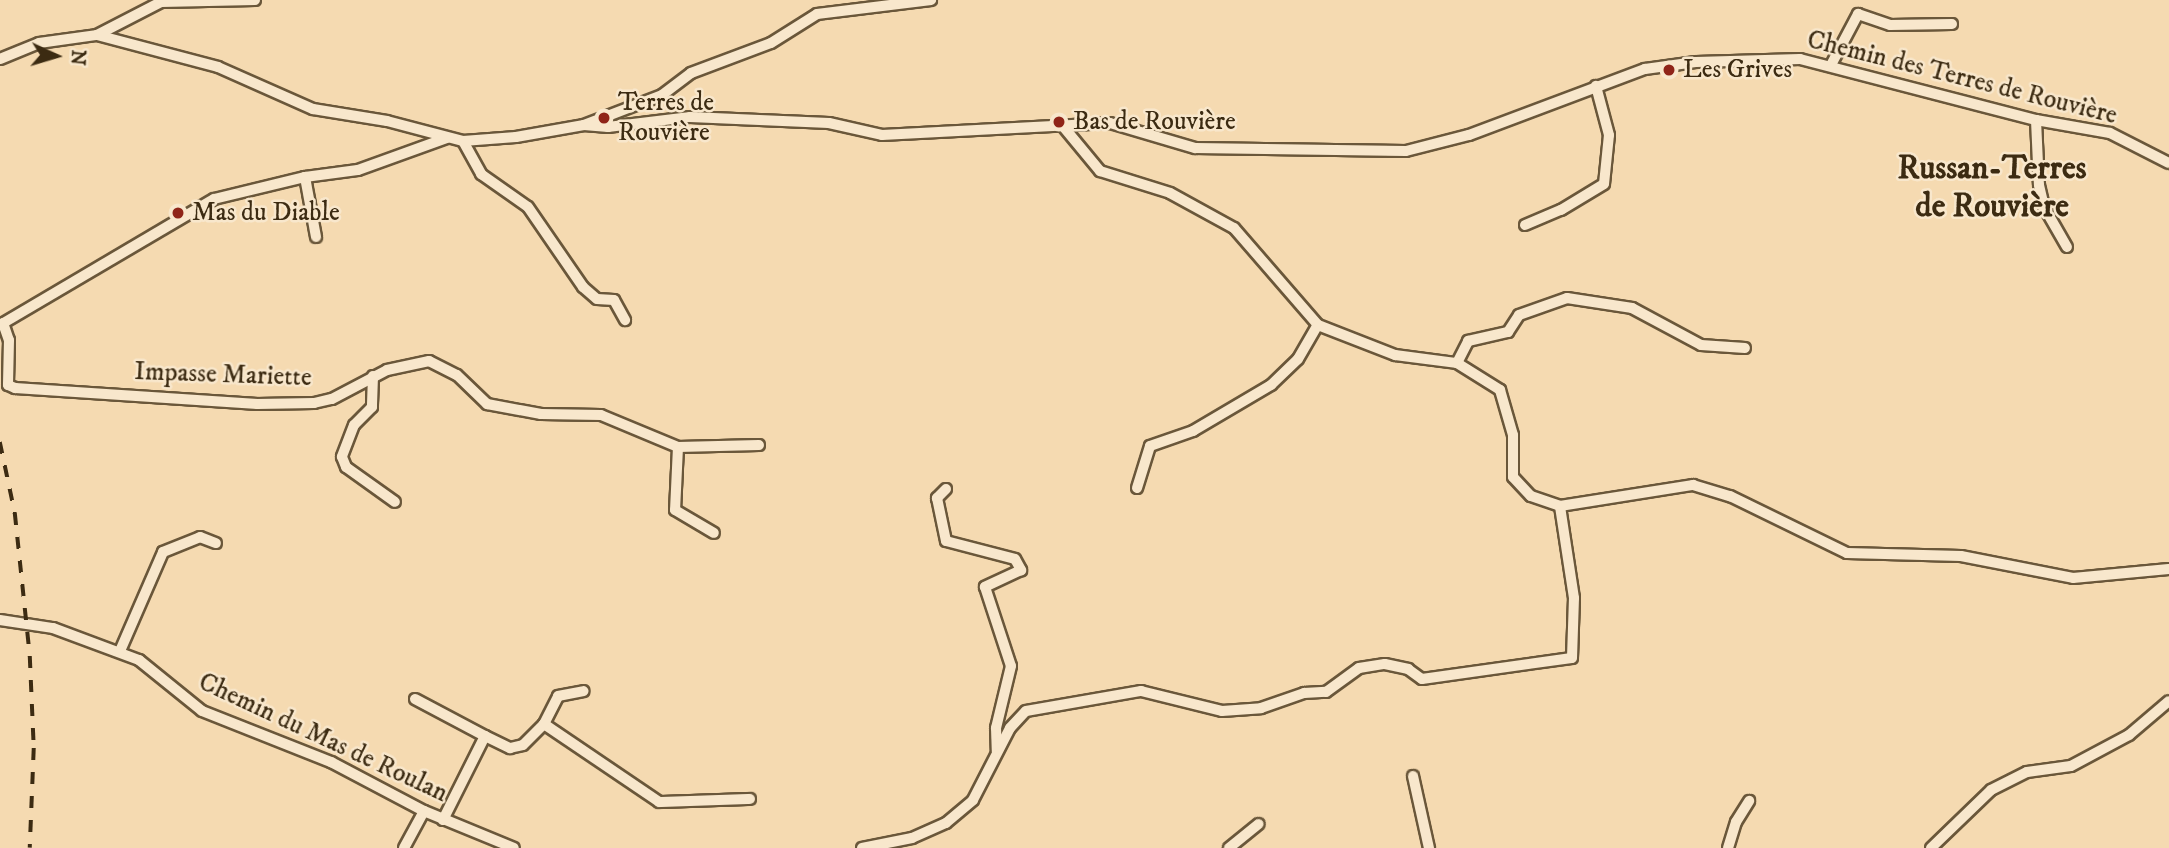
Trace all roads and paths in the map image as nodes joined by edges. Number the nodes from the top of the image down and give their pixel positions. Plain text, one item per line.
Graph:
1 (255, 0) edge
2 (931, 0) edge
3 (1952, 23) dead end
4 (97, 35) junction
5 (0, 60) edge
6 (1831, 65) junction
7 (1595, 86) junction
8 (2036, 120) junction
9 (584, 125) junction
10 (1062, 125) junction
11 (447, 138) junction
12 (463, 141) junction
13 (2169, 163) edge
14 (305, 177) junction
15 (1525, 225) dead end
16 (316, 237) dead end
17 (2067, 247) dead end
18 (625, 320) dead end
19 (2, 324) edge
20 (1318, 325) junction
21 (1745, 348) dead end
22 (1457, 363) junction
23 (373, 376) junction
24 (759, 445) dead end
25 (678, 447) junction
26 (1137, 488) dead end
27 (946, 489) dead end
28 (395, 502) dead end
29 (1560, 506) junction
30 (714, 533) dead end
31 (216, 543) dead end
32 (2169, 569) edge
33 (0, 620) edge
34 (120, 651) junction
35 (584, 691) dead end
36 (415, 699) dead end
37 (2169, 701) edge
38 (544, 724) junction
39 (485, 736) junction
40 (998, 754) junction
41 (1413, 776) dead end
42 (750, 799) dead end
43 (1749, 800) dead end
44 (424, 811) junction
45 (443, 820) junction
46 (1259, 824) dead end
47 (404, 848) edge
48 (514, 848) edge
49 (862, 848) edge
50 (1229, 848) edge
51 (1429, 848) edge
52 (1728, 848) edge
53 (1931, 848) edge

1 - 4 street
2 - 9 street
3 - 6 street
4 - 5 street
4 - 11 street
6 - 7 street, Chemin des Terres de Rouvière
6 - 8 street, Chemin des Terres de Rouvière
7 - 10 street, Chemin des Terres de Rouvière
7 - 15 street
8 - 13 street, Chemin des Terres de Rouvière
8 - 17 street
9 - 10 street, Chemin des Terres de Rouvière
9 - 12 street
10 - 20 street
11 - 12 street
11 - 14 street
12 - 18 street
14 - 16 street
14 - 19 street
19 - 23 street, Impasse Mariette
20 - 22 street
20 - 26 street
21 - 22 street
22 - 29 street
23 - 25 street, Impasse Mariette
23 - 28 street
24 - 25 street, Impasse Mariette
25 - 30 street
27 - 40 street
29 - 32 street
29 - 40 street
31 - 34 street
33 - 34 street, Chemin du Mas de Roulan
34 - 44 street, Chemin du Mas de Roulan
35 - 38 street
36 - 39 street
37 - 53 street
38 - 39 street
38 - 42 street
39 - 45 street
40 - 49 street
41 - 51 street
43 - 52 street
44 - 45 street, Chemin du Mas de Roulan
44 - 47 street
45 - 48 street, Chemin du Mas de Roulan
46 - 50 street

